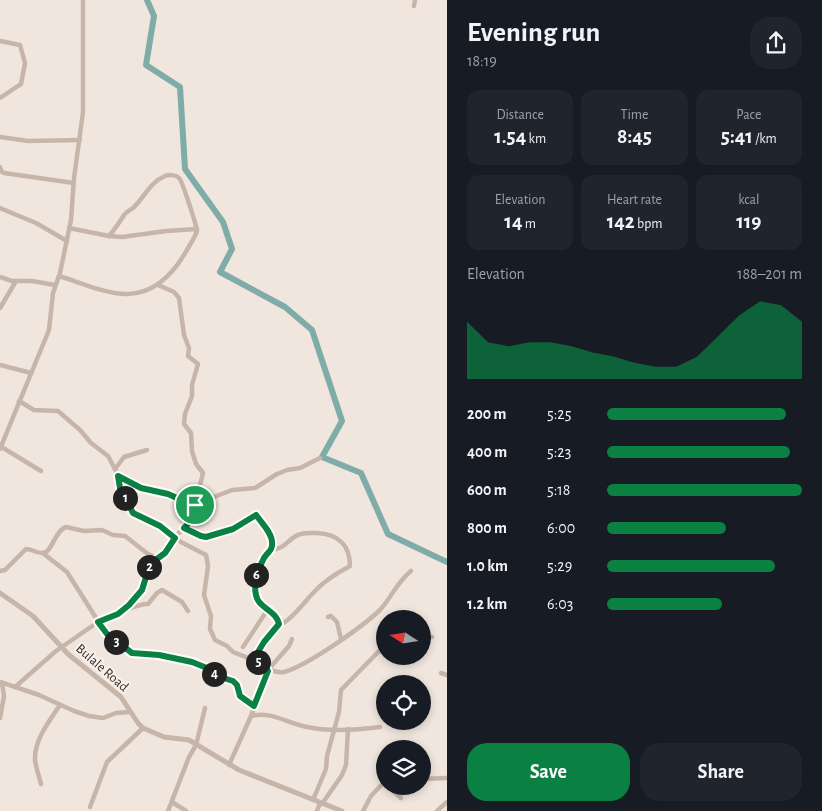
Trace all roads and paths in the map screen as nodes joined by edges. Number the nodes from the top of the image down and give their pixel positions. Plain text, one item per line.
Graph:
1 (84, 0) edge
2 (415, 0) edge
3 (414, 6) dead end
4 (0, 41) edge
5 (0, 98) edge
6 (0, 138) edge
7 (80, 140) junction
8 (0, 167) edge
9 (74, 183) junction
10 (0, 208) edge
11 (70, 228) junction
12 (197, 229) junction
13 (109, 236) junction
14 (67, 241) junction
15 (59, 276) junction
16 (0, 277) edge
17 (16, 281) junction
18 (55, 285) junction
19 (158, 285) junction
20 (0, 308) edge
21 (0, 365) edge
22 (31, 373) junction
23 (19, 401) junction
24 (0, 447) edge
25 (147, 450) dead end
26 (320, 458) dead end
27 (115, 468) junction
28 (41, 471) dead end
29 (118, 476) junction
30 (195, 505) junction
31 (202, 509) junction
32 (184, 528) junction
33 (175, 538) junction
34 (271, 551) junction
35 (44, 554) junction
36 (157, 558) junction
37 (0, 571) edge
38 (411, 571) dead end
39 (0, 593) edge
40 (268, 609) junction
41 (124, 610) junction
42 (188, 611) dead end
43 (328, 617) dead end
44 (98, 622) junction
45 (278, 626) junction
46 (292, 639) dead end
47 (341, 639) junction
48 (243, 647) dead end
49 (62, 648) junction
50 (376, 654) edge
51 (257, 661) junction
52 (268, 670) junction
53 (442, 673) dead end
54 (447, 675) edge
55 (1, 682) edge
56 (14, 687) junction
57 (60, 705) junction
58 (254, 706) junction
59 (204, 708) dead end
60 (130, 712) junction
61 (251, 716) junction
62 (0, 718) edge
63 (376, 727) edge
64 (143, 728) junction
65 (334, 729) junction
66 (348, 729) junction
67 (196, 745) junction
68 (229, 765) junction
69 (446, 777) edge
70 (431, 778) edge
71 (41, 784) dead end
72 (376, 791) edge
73 (398, 795) edge
74 (401, 798) dead end
75 (313, 800) junction
76 (172, 802) junction
77 (447, 802) edge
78 (321, 804) junction
79 (90, 806) dead end
80 (168, 811) edge
81 (186, 811) edge
82 (317, 811) edge
83 (342, 811) edge
84 (363, 811) edge
85 (437, 811) edge

1 - 7 street
2 - 3 street
4 - 5 street
6 - 7 street
7 - 9 street
8 - 9 street
9 - 11 street
10 - 14 street
11 - 13 street
11 - 14 street
12 - 13 street
12 - 13 street
12 - 19 street
14 - 15 street
15 - 18 street
15 - 19 street
16 - 17 street
17 - 18 street
17 - 20 street
18 - 22 street
19 - 30 street
21 - 22 street
22 - 23 street
23 - 24 street
23 - 27 street
24 - 28 street
25 - 27 street
26 - 31 street
27 - 29 street
29 - 30 street
29 - 33 street
30 - 31 street
31 - 32 street
32 - 33 street
32 - 34 street
33 - 36 street
33 - 51 street
34 - 40 street
34 - 45 street
35 - 36 street
35 - 37 street
35 - 44 street
36 - 41 street
38 - 47 street
39 - 49 street, Bulale Road
40 - 45 street
40 - 48 street
41 - 42 street
41 - 44 street
43 - 47 street
44 - 49 street
44 - 58 street
45 - 51 street
46 - 52 street
47 - 52 street
49 - 56 street
49 - 60 street, Bulale Road
50 - 65 street
51 - 52 street
52 - 58 street
53 - 54 street
55 - 56 street
55 - 62 street
56 - 57 street
57 - 60 street
57 - 71 street
58 - 61 street
59 - 67 street
60 - 64 street, Bulale Road
61 - 65 street
61 - 68 street
63 - 66 street
64 - 67 street, Bulale Road
64 - 79 street
65 - 66 street
65 - 75 street
66 - 78 street
67 - 68 street, Bulale Road
67 - 76 street
68 - 75 street, Bulale Road
69 - 70 street
72 - 84 street
73 - 74 street
75 - 78 street, Bulale Road
76 - 80 street
76 - 81 street
77 - 85 street
78 - 82 street
78 - 83 street, Bulale Road

